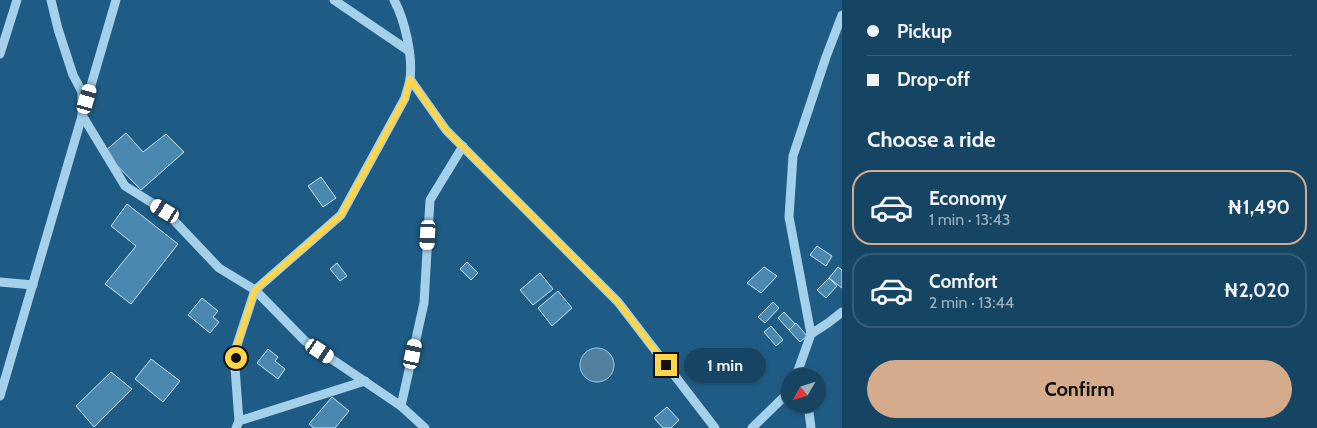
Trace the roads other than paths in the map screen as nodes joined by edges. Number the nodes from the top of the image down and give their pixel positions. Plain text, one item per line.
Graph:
1 (17, 0) edge
2 (51, 0) edge
3 (116, 0) edge
4 (334, 0) edge
5 (394, 0) edge
6 (842, 15) edge
7 (409, 51) junction
8 (0, 54) edge
9 (410, 79) junction
10 (82, 115) junction
11 (463, 146) junction
12 (0, 282) edge
13 (33, 284) junction
14 (255, 290) junction
15 (842, 312) edge
16 (811, 334) junction
17 (802, 358) junction
18 (799, 368) edge
19 (804, 368) edge
20 (3, 374) edge
21 (365, 381) junction
22 (0, 396) edge
23 (781, 400) edge
24 (402, 406) junction
25 (810, 413) edge
26 (237, 425) edge
27 (425, 428) edge
28 (715, 428) edge
29 (752, 428) edge
30 (812, 428) edge

1 - 8 street
2 - 10 street
3 - 10 street
4 - 7 street
5 - 7 street
6 - 16 street
7 - 9 street
9 - 11 street
9 - 14 street
10 - 13 street
10 - 14 street
11 - 24 street
11 - 28 street
12 - 13 street
13 - 20 street
14 - 21 street
14 - 26 street
15 - 16 street
16 - 17 street
17 - 18 street
17 - 19 street
20 - 22 street
21 - 24 street
21 - 26 street
23 - 29 street
24 - 27 street
25 - 30 street

